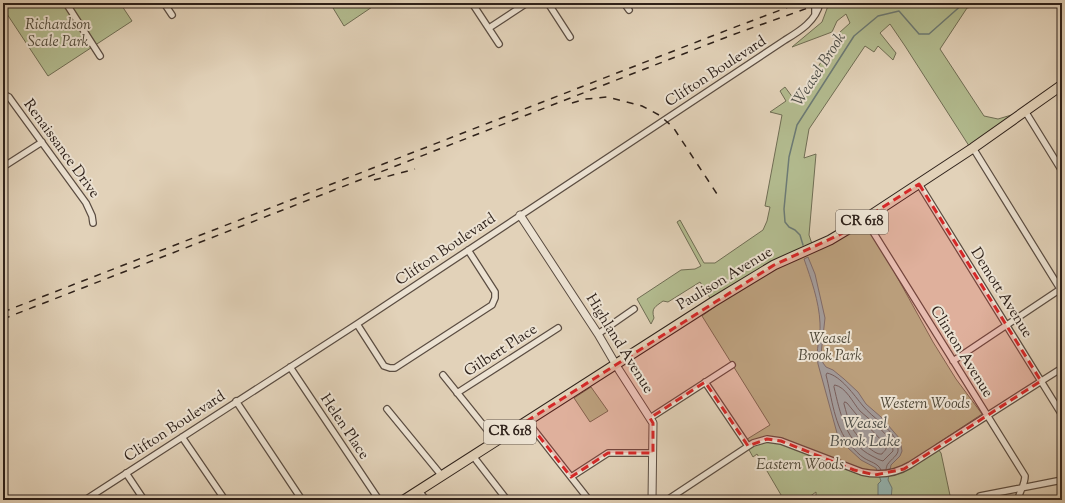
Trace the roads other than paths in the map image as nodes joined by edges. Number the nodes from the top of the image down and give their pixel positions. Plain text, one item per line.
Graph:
1 (66, 3) edge
2 (164, 3) edge
3 (472, 3) edge
4 (527, 3) edge
5 (548, 3) edge
6 (624, 3) edge
7 (815, 3) edge
8 (820, 3) edge
9 (629, 10) dead end
10 (815, 14) junction
11 (172, 15) dead end
12 (488, 28) junction
13 (570, 37) dead end
14 (499, 44) dead end
15 (100, 56) dead end
16 (1062, 85) edge
17 (3, 94) edge
18 (1025, 111) junction
19 (42, 142) junction
20 (972, 148) junction
21 (3, 167) edge
22 (1062, 171) edge
23 (919, 184) junction
24 (520, 215) junction
25 (865, 220) junction
26 (93, 223) dead end
27 (468, 250) junction
28 (1061, 290) edge
29 (634, 309) dead end
30 (357, 324) junction
31 (1007, 325) junction
32 (558, 328) dead end
33 (598, 334) junction
34 (953, 361) junction
35 (615, 364) junction
36 (732, 365) dead end
37 (290, 367) junction
38 (1062, 368) edge
39 (443, 376) dead end
40 (1041, 381) junction
41 (705, 382) junction
42 (457, 393) junction
43 (236, 402) junction
44 (388, 410) dead end
45 (1062, 415) edge
46 (986, 416) junction
47 (650, 418) junction
48 (528, 421) junction
49 (182, 437) junction
50 (496, 441) junction
51 (748, 446) junction
52 (653, 453) junction
53 (473, 456) junction
54 (126, 473) junction
55 (442, 476) junction
56 (571, 477) junction
57 (1062, 480) edge
58 (1022, 488) junction
59 (419, 491) junction
60 (980, 496) dead end
61 (85, 500) edge
62 (144, 500) edge
63 (225, 500) edge
64 (302, 500) edge
65 (379, 500) edge
66 (404, 500) edge
67 (426, 500) edge
68 (507, 500) edge
69 (589, 500) edge
70 (652, 500) edge
71 (667, 500) edge
72 (1018, 500) edge

1 - 15 street
2 - 11 street
3 - 12 street
4 - 12 street
5 - 13 street
6 - 9 street
7 - 10 street
8 - 10 street, Clifton Boulevard
10 - 24 street, Clifton Boulevard
12 - 14 street
16 - 18 main road, Paulison Avenue / CR 618
17 - 19 street, Renaissance Drive
18 - 20 main road, Paulison Avenue / CR 618
18 - 22 street
19 - 21 street
19 - 26 street, Renaissance Drive
20 - 23 main road, Paulison Avenue / CR 618
20 - 28 street
23 - 25 main road, Paulison Avenue / CR 618
23 - 31 street, Demott Avenue
24 - 27 street, Clifton Boulevard
24 - 33 street, Highland Avenue
25 - 34 street, Clinton Avenue
25 - 35 main road, Paulison Avenue / CR 618
27 - 30 street, Clifton Boulevard
27 - 30 street
28 - 31 street
29 - 33 street
30 - 37 street, Clifton Boulevard
31 - 34 street
31 - 40 street, Demott Avenue
32 - 42 street, Gilbert Place
33 - 35 street, Highland Avenue
34 - 46 street, Clinton Avenue
35 - 47 street, Highland Avenue
35 - 48 main road, Paulison Avenue / CR 618
36 - 41 street
37 - 43 street, Clifton Boulevard
37 - 65 street, Helen Place
38 - 40 street
39 - 42 street
40 - 45 street, Demott Avenue
40 - 46 street
41 - 47 street
41 - 51 street
42 - 50 street
43 - 49 street, Clifton Boulevard
43 - 64 street
44 - 55 street
46 - 51 street
46 - 58 street, Clinton Avenue
47 - 52 street, Highland Avenue
48 - 50 main road, Paulison Avenue / CR 618
48 - 56 street
49 - 54 street, Clifton Boulevard
49 - 63 street
50 - 53 main road, Paulison Avenue / CR 618
51 - 71 street
52 - 56 street
52 - 70 street, Highland Avenue
53 - 55 main road, Paulison Avenue / CR 618
53 - 68 street
54 - 61 street, Clifton Boulevard
54 - 62 street
55 - 59 main road, Paulison Avenue / CR 618
56 - 69 street
57 - 58 street
58 - 60 street
58 - 72 street, Clinton Avenue
59 - 66 main road, Paulison Avenue / CR 618
59 - 67 street

